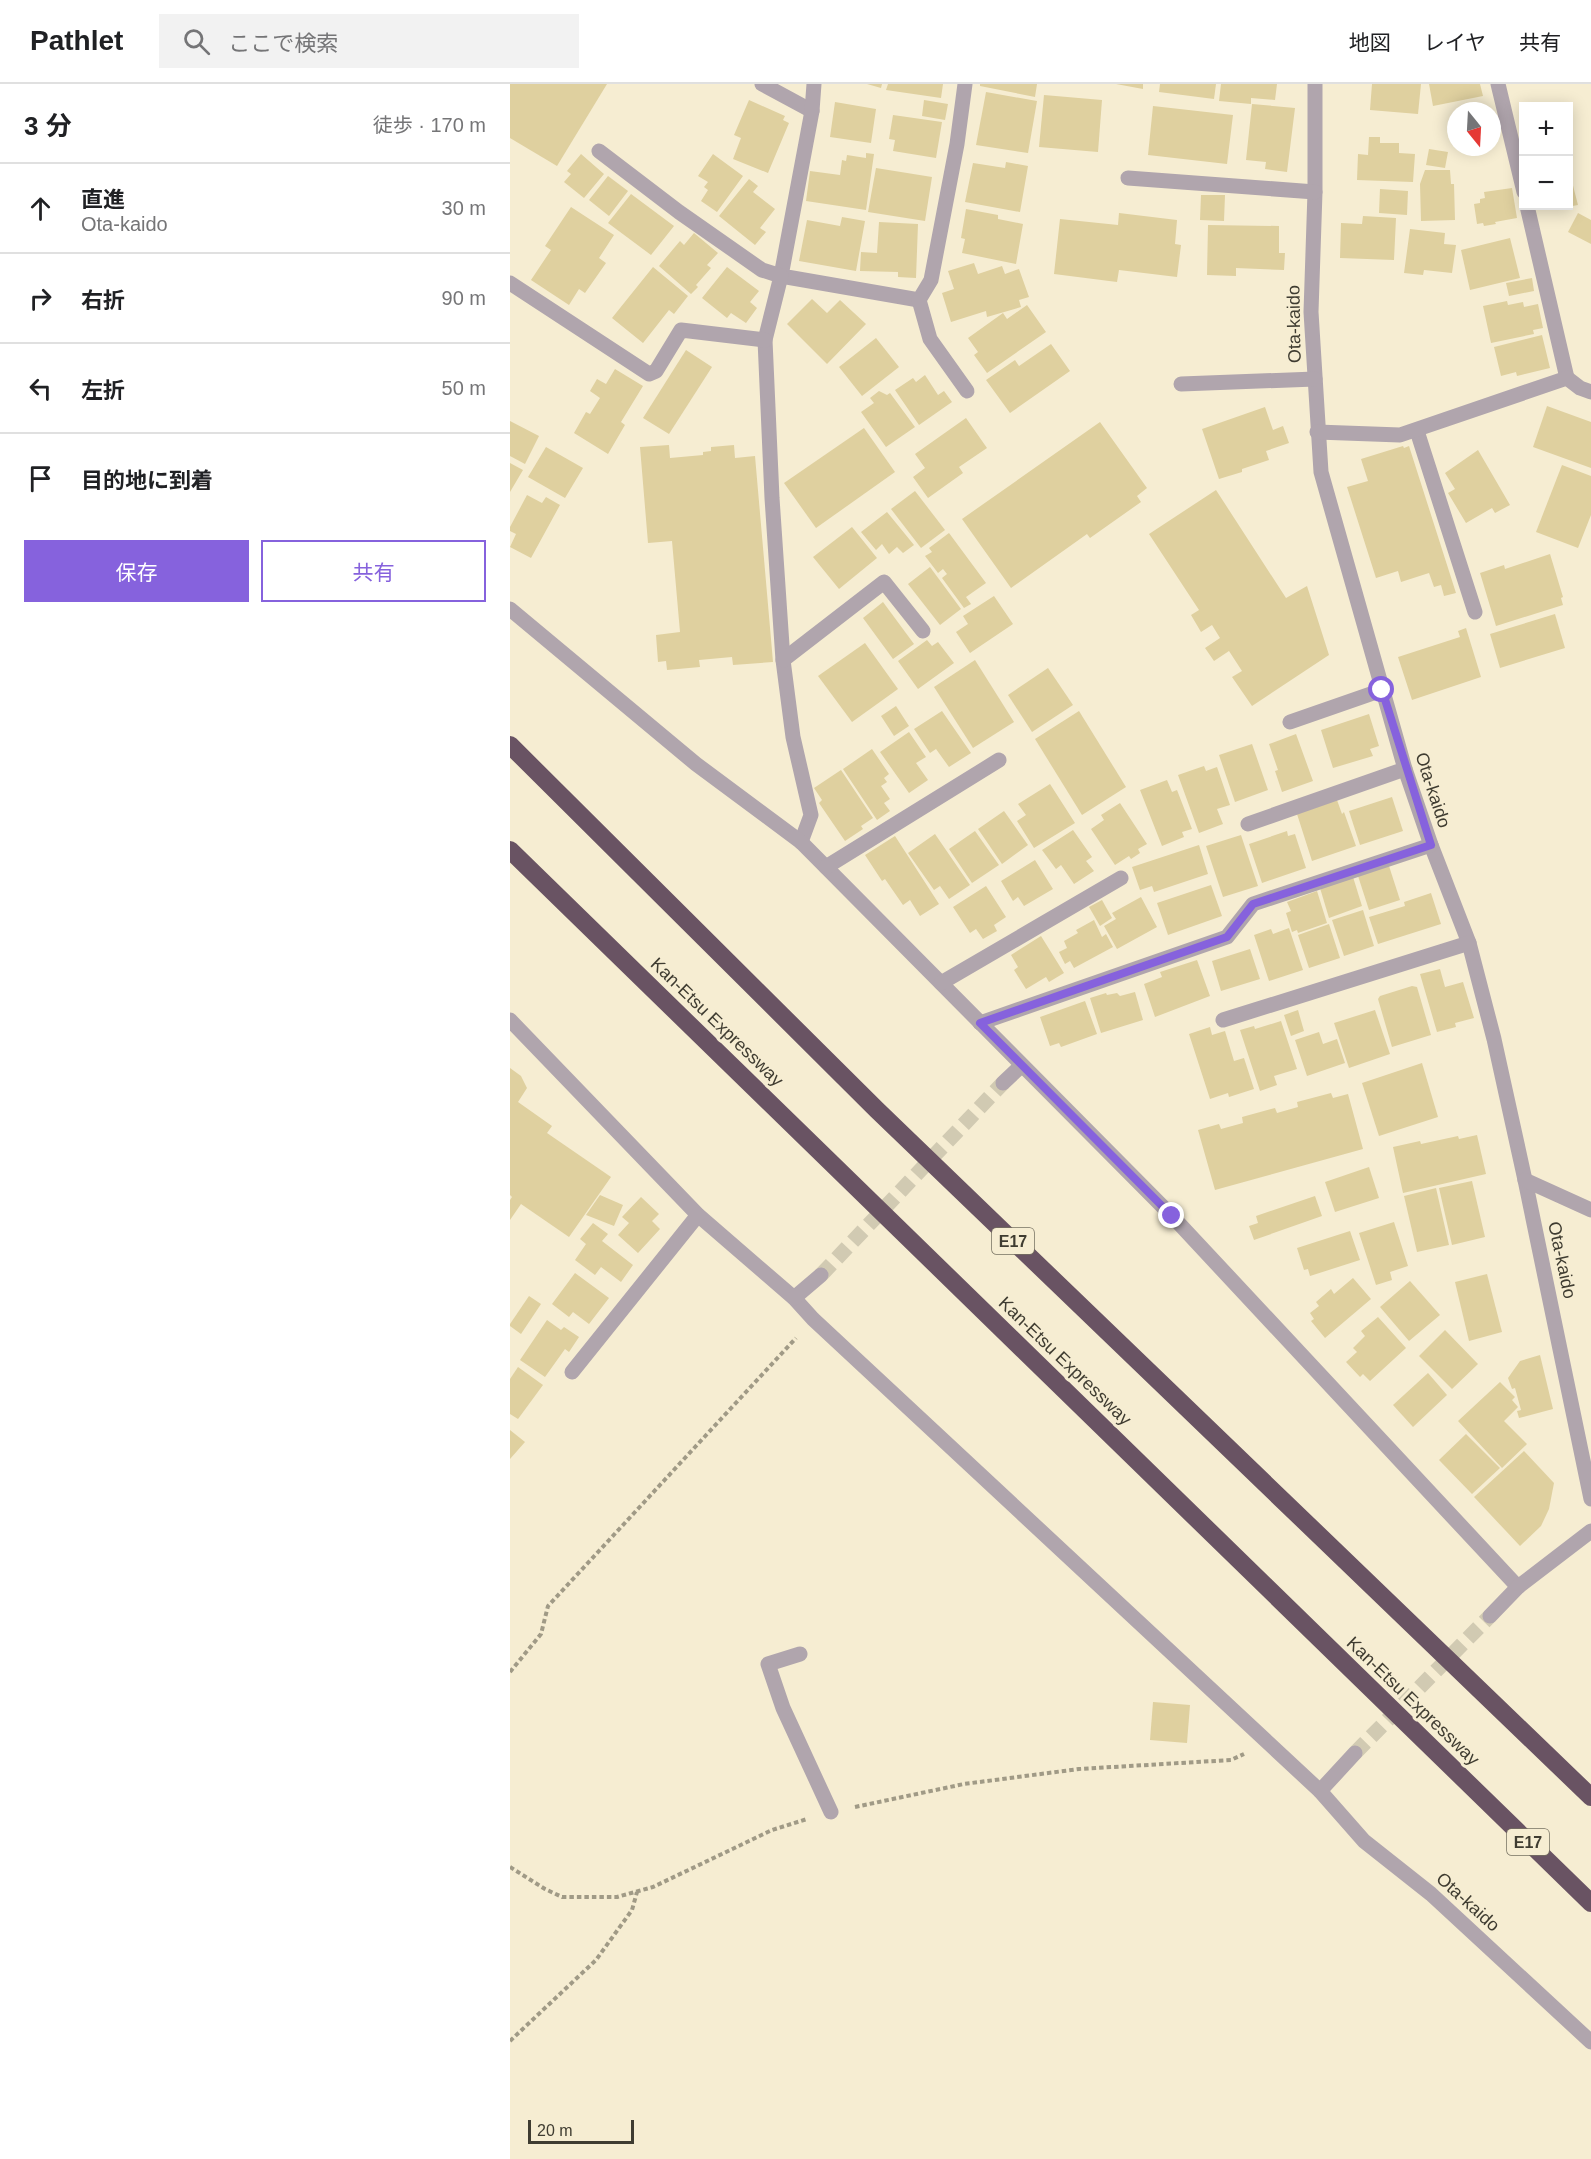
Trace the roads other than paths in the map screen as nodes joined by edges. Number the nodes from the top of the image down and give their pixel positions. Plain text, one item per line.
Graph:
1 (762, 84) edge
2 (814, 84) edge
3 (965, 84) edge
4 (1315, 84) edge
5 (1498, 84) edge
6 (812, 111) junction
7 (599, 151) dead end
8 (1519, 171) edge
9 (1128, 178) dead end
10 (1315, 192) junction
11 (1528, 210) edge
12 (781, 276) junction
13 (510, 283) edge
14 (919, 300) junction
15 (765, 340) junction
16 (1567, 378) junction
17 (1315, 379) junction
18 (1180, 384) dead end
19 (967, 391) dead end
20 (1591, 392) edge
21 (1417, 431) junction
22 (1317, 432) junction
23 (510, 609) edge
24 (1475, 612) dead end
25 (923, 632) dead end
26 (783, 660) junction
27 (1382, 690) junction
28 (1290, 722) dead end
29 (510, 745) edge
30 (999, 760) dead end
31 (1405, 769) junction
32 (1248, 824) dead end
33 (801, 842) junction
34 (1431, 845) junction
35 (510, 850) edge
36 (826, 867) junction
37 (1121, 878) dead end
38 (1469, 943) junction
39 (941, 983) junction
40 (510, 1020) edge
41 (1223, 1020) dead end
42 (980, 1023) junction
43 (1021, 1066) junction
44 (1003, 1083) tunnel mouth
45 (1525, 1180) junction
46 (1591, 1210) edge
47 (698, 1215) junction
48 (821, 1275) tunnel mouth
49 (794, 1298) junction
50 (572, 1372) dead end
51 (1591, 1499) edge
52 (1591, 1531) edge
53 (1518, 1587) junction
54 (1490, 1616) tunnel mouth
55 (800, 1654) dead end
56 (1355, 1753) tunnel mouth
57 (1320, 1791) junction
58 (1591, 1797) edge
59 (831, 1812) road end
60 (1591, 1903) edge
61 (1591, 2042) edge

1 - 6 street
2 - 6 street
3 - 14 street
4 - 10 street, Ota-kaido
5 - 8 street
6 - 12 street
7 - 12 street
9 - 10 street
10 - 17 street, Ota-kaido
11 - 16 street
12 - 14 street
12 - 15 street
13 - 15 street
14 - 19 street
15 - 26 street
16 - 20 street
16 - 21 street
17 - 18 street
17 - 22 street, Ota-kaido
21 - 22 street
21 - 24 street
22 - 27 street, Ota-kaido
23 - 33 street
25 - 26 street
26 - 33 street
27 - 28 street
27 - 31 street, Ota-kaido
29 - 58 highway, E17
30 - 36 street
31 - 32 street
31 - 34 street, Ota-kaido
33 - 36 street
34 - 38 street, Ota-kaido
34 - 42 street
35 - 60 highway, Kan-Etsu Expressway / E17
36 - 39 street
37 - 39 street
38 - 41 street
38 - 45 street, Ota-kaido
39 - 42 street
40 - 47 street, Ota-kaido
42 - 43 street
43 - 44 street
43 - 53 street
45 - 46 street
45 - 51 street, Ota-kaido
47 - 49 street, Ota-kaido
47 - 50 street
48 - 49 street
49 - 57 street, Ota-kaido
52 - 53 street
53 - 54 street
55 - 59 street
56 - 57 street
57 - 61 street, Ota-kaido

